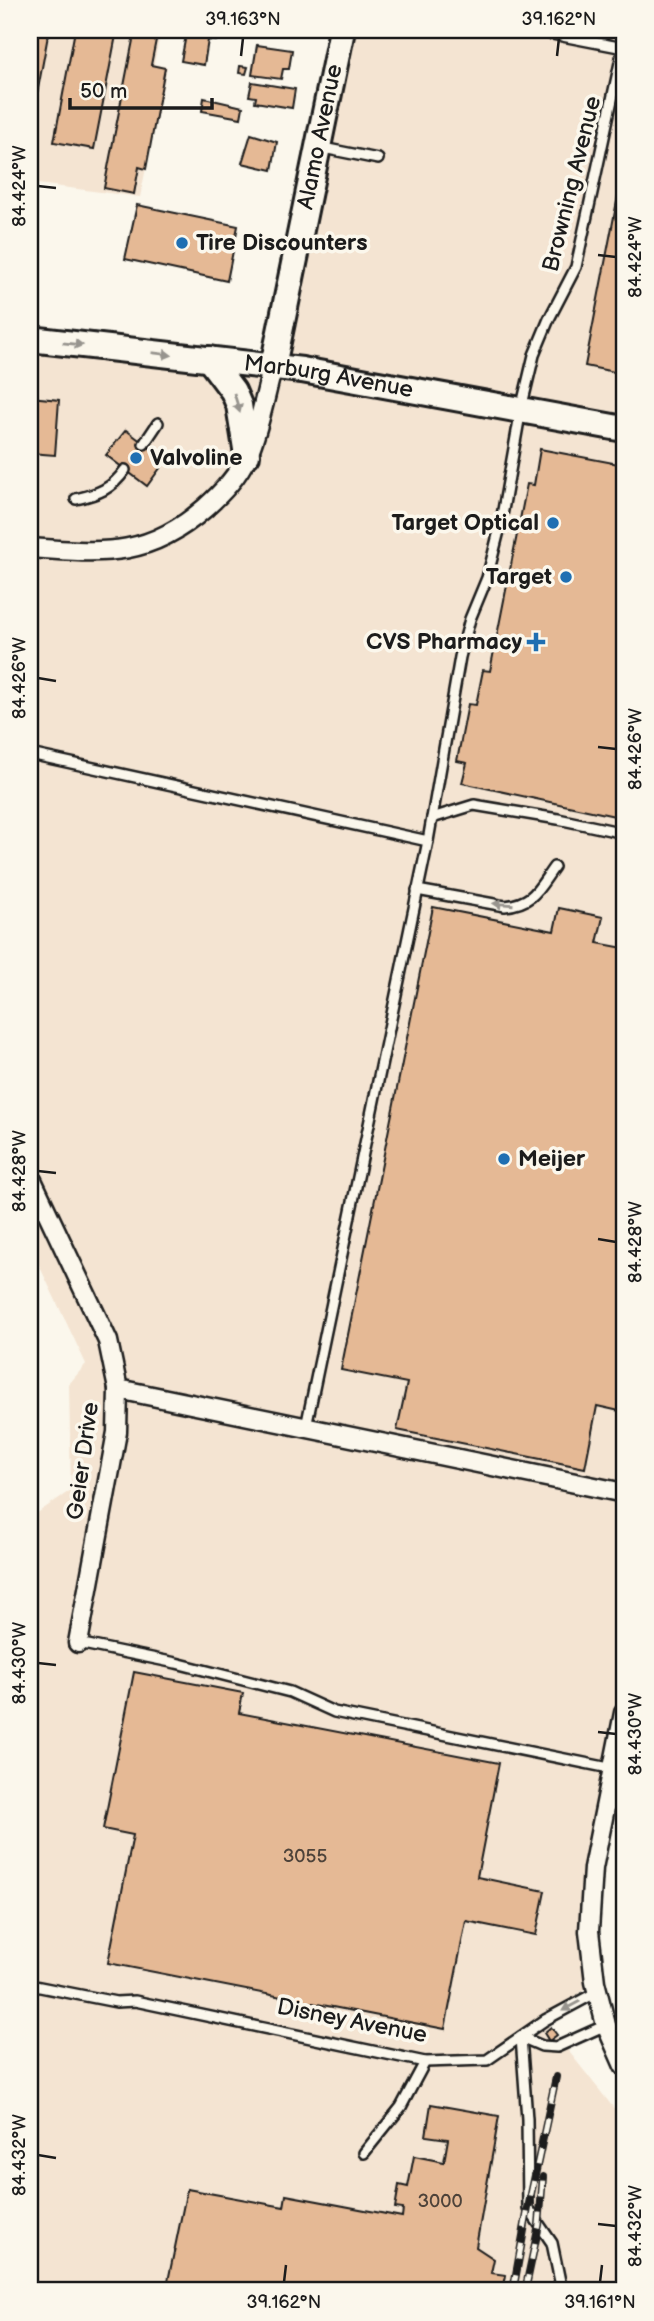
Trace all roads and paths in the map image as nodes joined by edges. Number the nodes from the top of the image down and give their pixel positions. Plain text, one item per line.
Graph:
1 (342, 30) edge
2 (531, 30) edge
3 (624, 46) edge
4 (318, 147) junction
5 (378, 159) dead end
6 (30, 339) edge
7 (209, 359) junction
8 (273, 366) junction
9 (521, 409) junction
10 (158, 423) dead end
11 (624, 429) edge
12 (144, 444) dead end
13 (247, 455) junction
14 (125, 470) dead end
15 (76, 499) dead end
16 (30, 548) edge
17 (30, 754) edge
18 (432, 818) junction
19 (624, 833) edge
20 (428, 841) junction
21 (554, 867) dead end
22 (417, 890) junction
23 (30, 1176) edge
24 (118, 1389) junction
25 (306, 1427) junction
26 (624, 1493) edge
27 (78, 1643) joint
28 (624, 1713) edge
29 (619, 1770) edge
30 (30, 1985) edge
31 (597, 1992) junction
32 (606, 2025) junction
33 (521, 2037) junction
34 (425, 2062) junction
35 (624, 2066) edge
36 (364, 2153) dead end
37 (562, 2291) edge

1 - 4 street, Alamo Avenue
2 - 3 lane
3 - 9 lane, Browning Avenue
4 - 5 lane
4 - 8 street, Alamo Avenue
6 -> 7 street, Marburg Avenue
7 - 8 street, Marburg Avenue
7 -> 13 street
8 - 9 street, Marburg Avenue
8 - 13 street
9 - 11 street, Marburg Avenue
9 - 18 lane, Browning Avenue
10 - 12 lane
13 - 16 street
14 - 15 lane
17 - 20 lane
18 - 19 lane
18 - 20 lane, Browning Avenue
20 - 22 lane, Browning Avenue
21 -> 22 lane
22 - 25 lane, Browning Avenue
23 - 24 street, Geier Drive
24 - 25 street
24 - 27 street, Geier Drive
25 - 26 street
27 - 29 lane
28 - 29 street
29 - 31 street
30 - 34 lane, Disney Avenue
31 - 32 street
31 -> 33 lane, Disney Avenue
32 - 33 lane
32 - 35 street
33 - 34 lane, Disney Avenue
33 - 37 lane
34 - 36 lane

